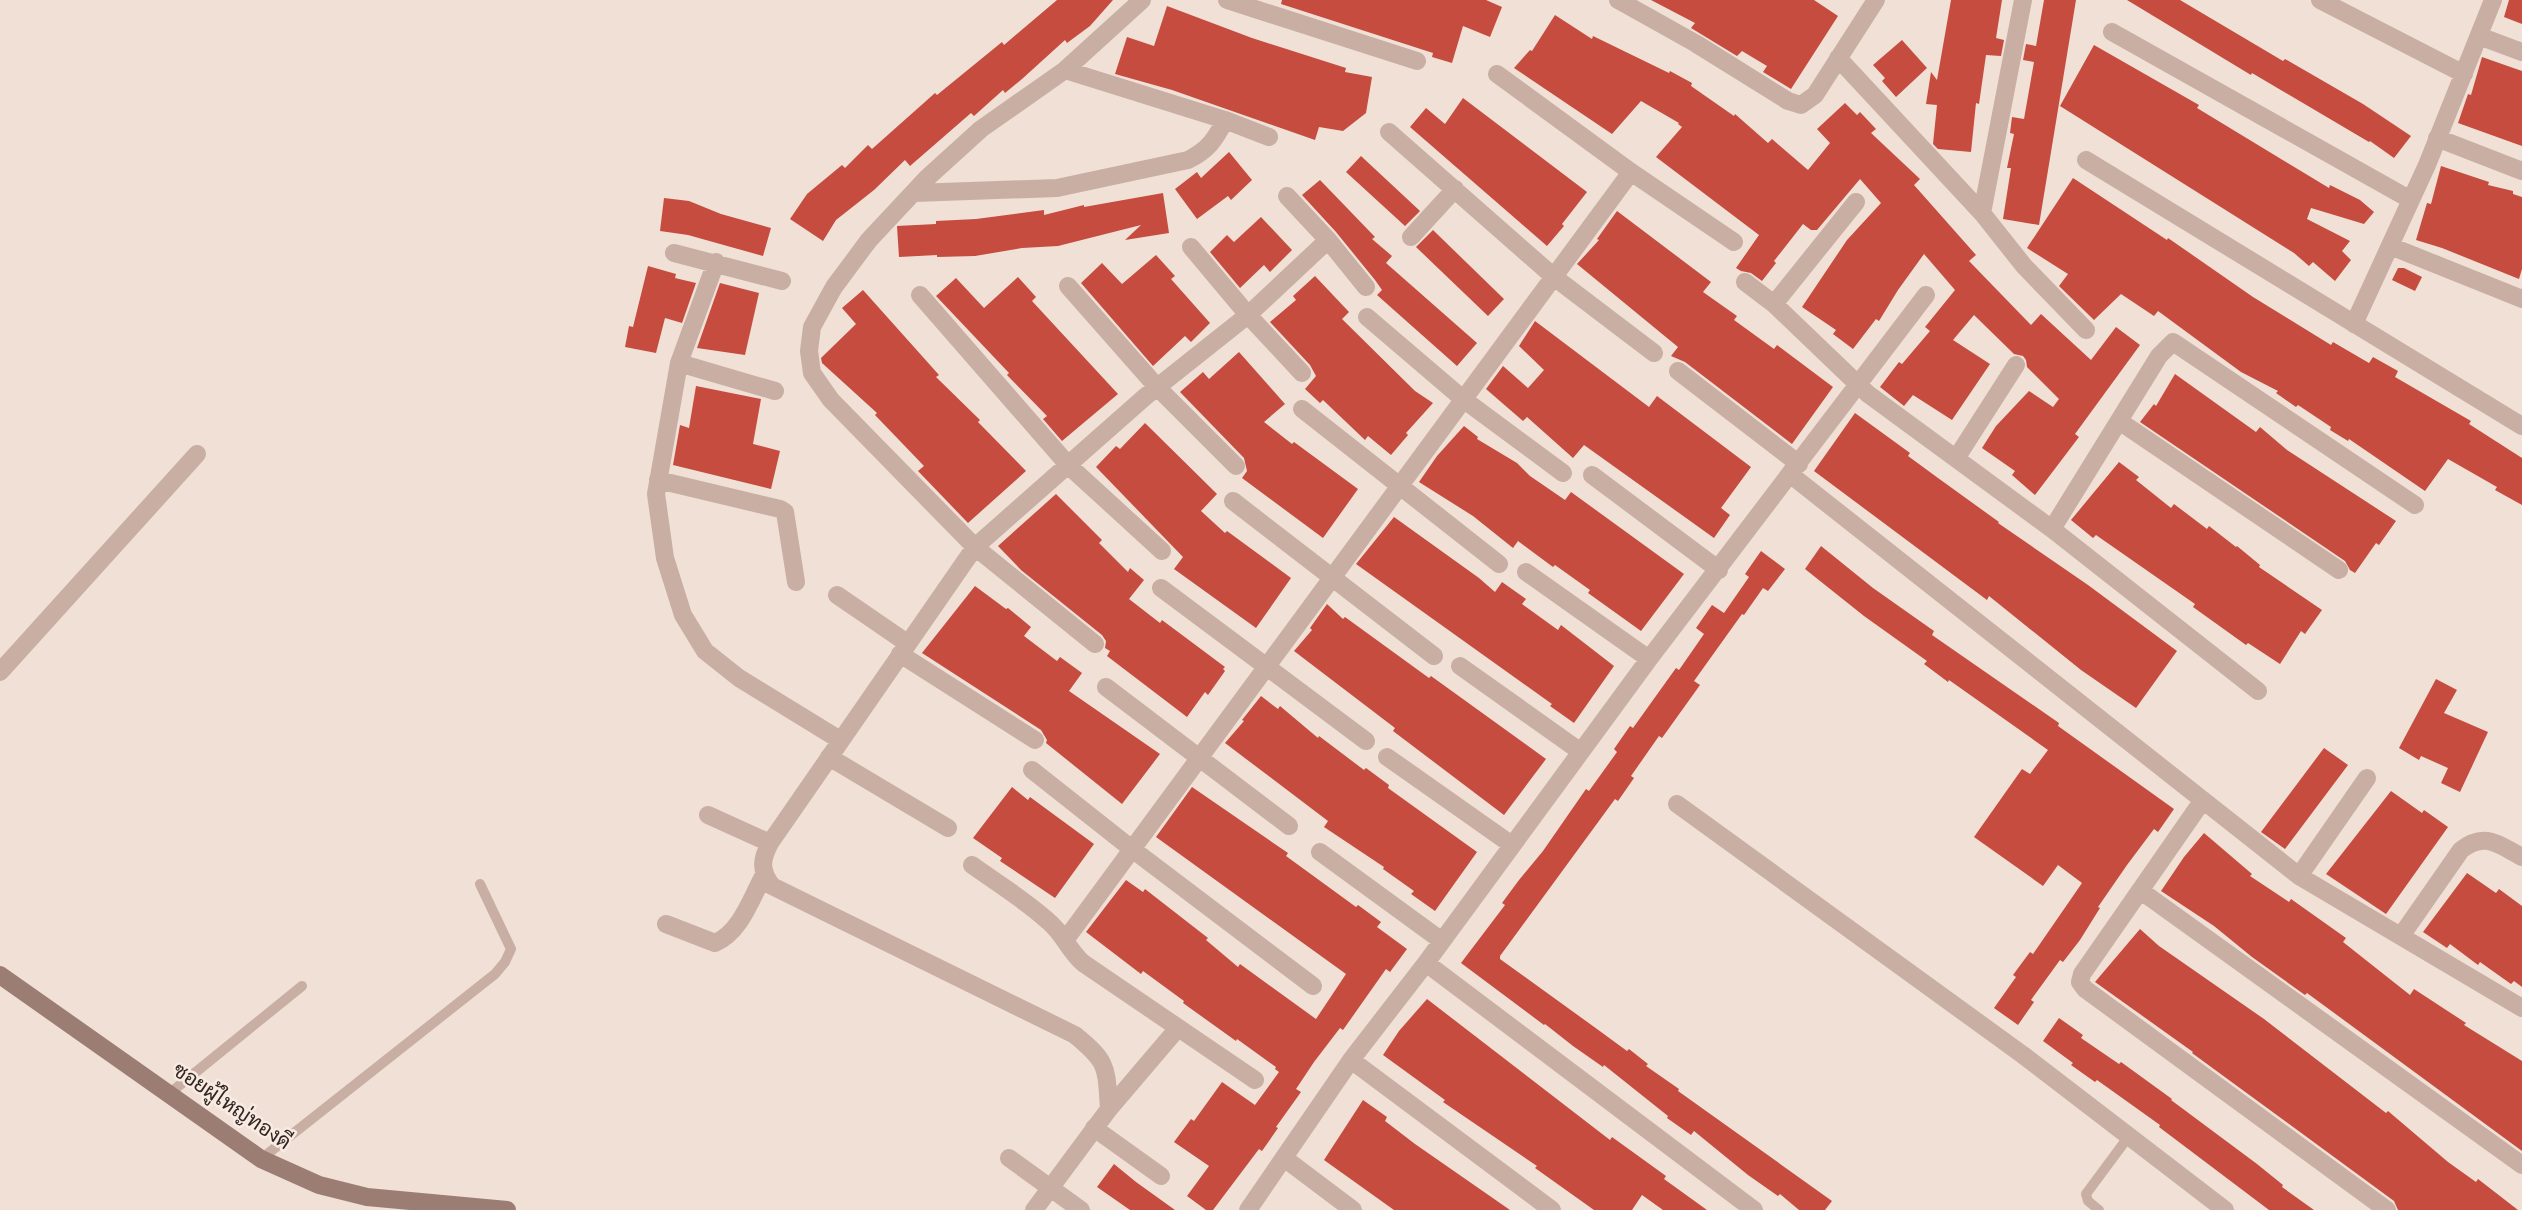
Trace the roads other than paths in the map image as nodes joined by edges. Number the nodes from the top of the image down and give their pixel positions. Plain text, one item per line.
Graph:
1 (1142, 0) edge
2 (1227, 0) edge
3 (1618, 0) edge
4 (2023, 0) edge
5 (2320, 0) edge
6 (2493, 0) edge
7 (1867, 3) edge
8 (2112, 32) dead end
9 (2479, 36) junction
10 (2522, 52) edge
11 (1838, 58) junction
12 (1417, 61) dead end
13 (1065, 70) junction
14 (1497, 74) dead end
15 (2464, 74) junction
16 (1224, 120) junction
17 (1389, 132) dead end
18 (1269, 137) dead end
19 (2437, 138) junction
20 (2086, 160) dead end
21 (2522, 171) edge
22 (1631, 172) junction
23 (1455, 189) junction
24 (914, 193) junction
25 (1287, 196) dead end
26 (2412, 200) junction
27 (1856, 202) dead end
28 (1982, 213) junction
29 (1411, 237) dead end
30 (1328, 240) junction
31 (1734, 242) dead end
32 (2390, 246) junction
33 (1191, 247) dead end
34 (674, 253) dead end
35 (716, 262) junction
36 (1554, 277) junction
37 (782, 281) dead end
38 (1745, 282) dead end
39 (1068, 286) dead end
40 (1366, 287) dead end
41 (920, 295) dead end
42 (1926, 295) dead end
43 (2522, 299) edge
44 (1774, 304) junction
45 (1248, 315) junction
46 (1367, 317) dead end
47 (2354, 324) junction
48 (2086, 330) dead end
49 (1654, 353) dead end
50 (679, 363) junction
51 (2016, 365) dead end
52 (1678, 371) dead end
53 (1302, 373) dead end
54 (1859, 384) junction
55 (1157, 387) junction
56 (775, 391) dead end
57 (1463, 399) junction
58 (1302, 409) dead end
59 (2119, 421) junction
60 (2522, 426) edge
61 (197, 454) dead end
62 (1957, 457) junction
63 (1069, 466) junction
64 (1236, 466) dead end
65 (1795, 470) junction
66 (1563, 472) dead end
67 (1592, 475) dead end
68 (658, 480) junction
69 (1400, 486) junction
70 (1233, 501) dead end
71 (2415, 505) dead end
72 (2052, 529) junction
73 (975, 547) junction
74 (1162, 551) dead end
75 (1499, 564) dead end
76 (1719, 570) junction
77 (2339, 570) dead end
78 (1525, 572) dead end
79 (1332, 578) junction
80 (796, 582) dead end
81 (1160, 588) dead end
82 (837, 594) dead end
83 (1095, 644) dead end
84 (904, 649) junction
85 (1434, 656) dead end
86 (1649, 659) junction
87 (1460, 666) dead end
88 (1266, 667) junction
89 (0, 672) edge
90 (1106, 687) dead end
91 (2259, 691) dead end
92 (840, 740) junction
93 (1035, 740) dead end
94 (1366, 741) dead end
95 (1581, 752) junction
96 (829, 757) junction
97 (1387, 757) dead end
98 (1199, 758) junction
99 (1032, 770) dead end
100 (2367, 778) dead end
101 (2203, 800) junction
102 (1677, 804) dead end
103 (708, 815) dead end
104 (1289, 826) dead end
105 (948, 828) dead end
106 (770, 843) junction
107 (1512, 845) junction
108 (1132, 849) junction
109 (1320, 852) dead end
110 (2522, 858) edge
111 (972, 865) dead end
112 (764, 875) junction
113 (2299, 876) junction
114 (480, 884) dead end
115 (2141, 891) junction
116 (666, 924) dead end
117 (2401, 936) junction
118 (1066, 939) junction
119 (1441, 941) junction
120 (1426, 962) junction
121 (0, 975) edge
122 (302, 986) dead end
123 (1313, 986) dead end
124 (2522, 1008) edge
125 (1178, 1028) junction
126 (1351, 1060) junction
127 (1255, 1080) dead end
128 (170, 1093) junction
129 (1109, 1109) junction
130 (1094, 1128) junction
131 (2129, 1136) junction
132 (1009, 1158) dead end
133 (1284, 1158) junction
134 (261, 1159) junction
135 (2522, 1165) edge
136 (1161, 1177) dead end
137 (1049, 1188) junction
138 (383, 1204) edge
139 (507, 1210) edge
140 (1034, 1210) edge
141 (1081, 1210) edge
142 (1248, 1210) edge
143 (1353, 1210) edge
144 (1552, 1210) edge
145 (1754, 1210) edge
146 (2099, 1210) edge
147 (2225, 1210) edge
148 (2388, 1210) edge

1 - 13 street
2 - 12 street
3 - 11 street
4 - 28 street
5 - 15 street
6 - 9 street
7 - 11 street
8 - 26 street
9 - 10 street
9 - 15 street
11 - 28 street
13 - 16 street
13 - 24 street
14 - 22 street
15 - 19 street
16 - 18 street
16 - 24 street
17 - 23 street
19 - 21 street
19 - 26 street
20 - 47 street
22 - 31 street
22 - 36 street
23 - 29 street
23 - 36 street
24 - 73 street
25 - 30 street
26 - 32 street
27 - 44 street
28 - 48 street
30 - 40 street
30 - 45 street
32 - 43 street
32 - 47 street
33 - 45 street
34 - 35 street
35 - 37 street
35 - 50 street
36 - 49 street
36 - 57 street
38 - 44 street
39 - 55 street
41 - 63 street
42 - 54 street
44 - 54 street
45 - 53 street
45 - 55 street
46 - 57 street
47 - 60 street
50 - 56 street
50 - 68 street
51 - 62 street
52 - 65 street
54 - 62 street
54 - 65 street
55 - 63 street
55 - 64 street
57 - 66 street
57 - 69 street
58 - 69 street
59 - 71 street
59 - 72 street
59 - 77 street
61 - 89 street
62 - 72 street
63 - 73 street
63 - 74 street
65 - 76 street
65 - 101 street
67 - 76 street
68 - 80 street
68 - 92 street
69 - 75 street
69 - 79 street
70 - 79 street
72 - 91 street
73 - 83 street
73 - 84 street
76 - 86 street
78 - 86 street
79 - 85 street
79 - 88 street
81 - 88 street
82 - 84 street
84 - 92 street
84 - 93 street
86 - 95 street
87 - 95 street
88 - 94 street
88 - 98 street
90 - 98 street
92 - 96 street
95 - 107 street
96 - 105 street
96 - 106 street
97 - 107 street
98 - 104 street
98 - 108 street
99 - 108 street
100 - 113 street
101 - 113 street
101 - 115 street
102 - 131 street
103 - 106 street
106 - 112 street
107 - 119 street
108 - 118 street
108 - 123 street
109 - 119 street
110 - 117 street
111 - 118 street
112 - 116 street
112 - 129 street
113 - 117 street
114 - 134 lane
115 - 135 street
115 - 148 street
117 - 124 street
118 - 125 street
119 - 120 street
120 - 126 street
120 - 145 street
121 - 128 street, ซอยผู้ใหญ่ทองดี
122 - 128 lane
125 - 127 street
125 - 129 street
126 - 133 street
126 - 144 street
128 - 134 street, ซอยผู้ใหญ่ทองดี
129 - 130 street
130 - 136 street
130 - 137 street
131 - 146 lane
131 - 147 street
132 - 137 street
133 - 142 street
133 - 143 street
134 - 138 street, ซอยผู้ใหญ่ทองดี
137 - 140 street
137 - 141 street
138 - 139 street, ซอยผู้ใหญ่ทองดี

